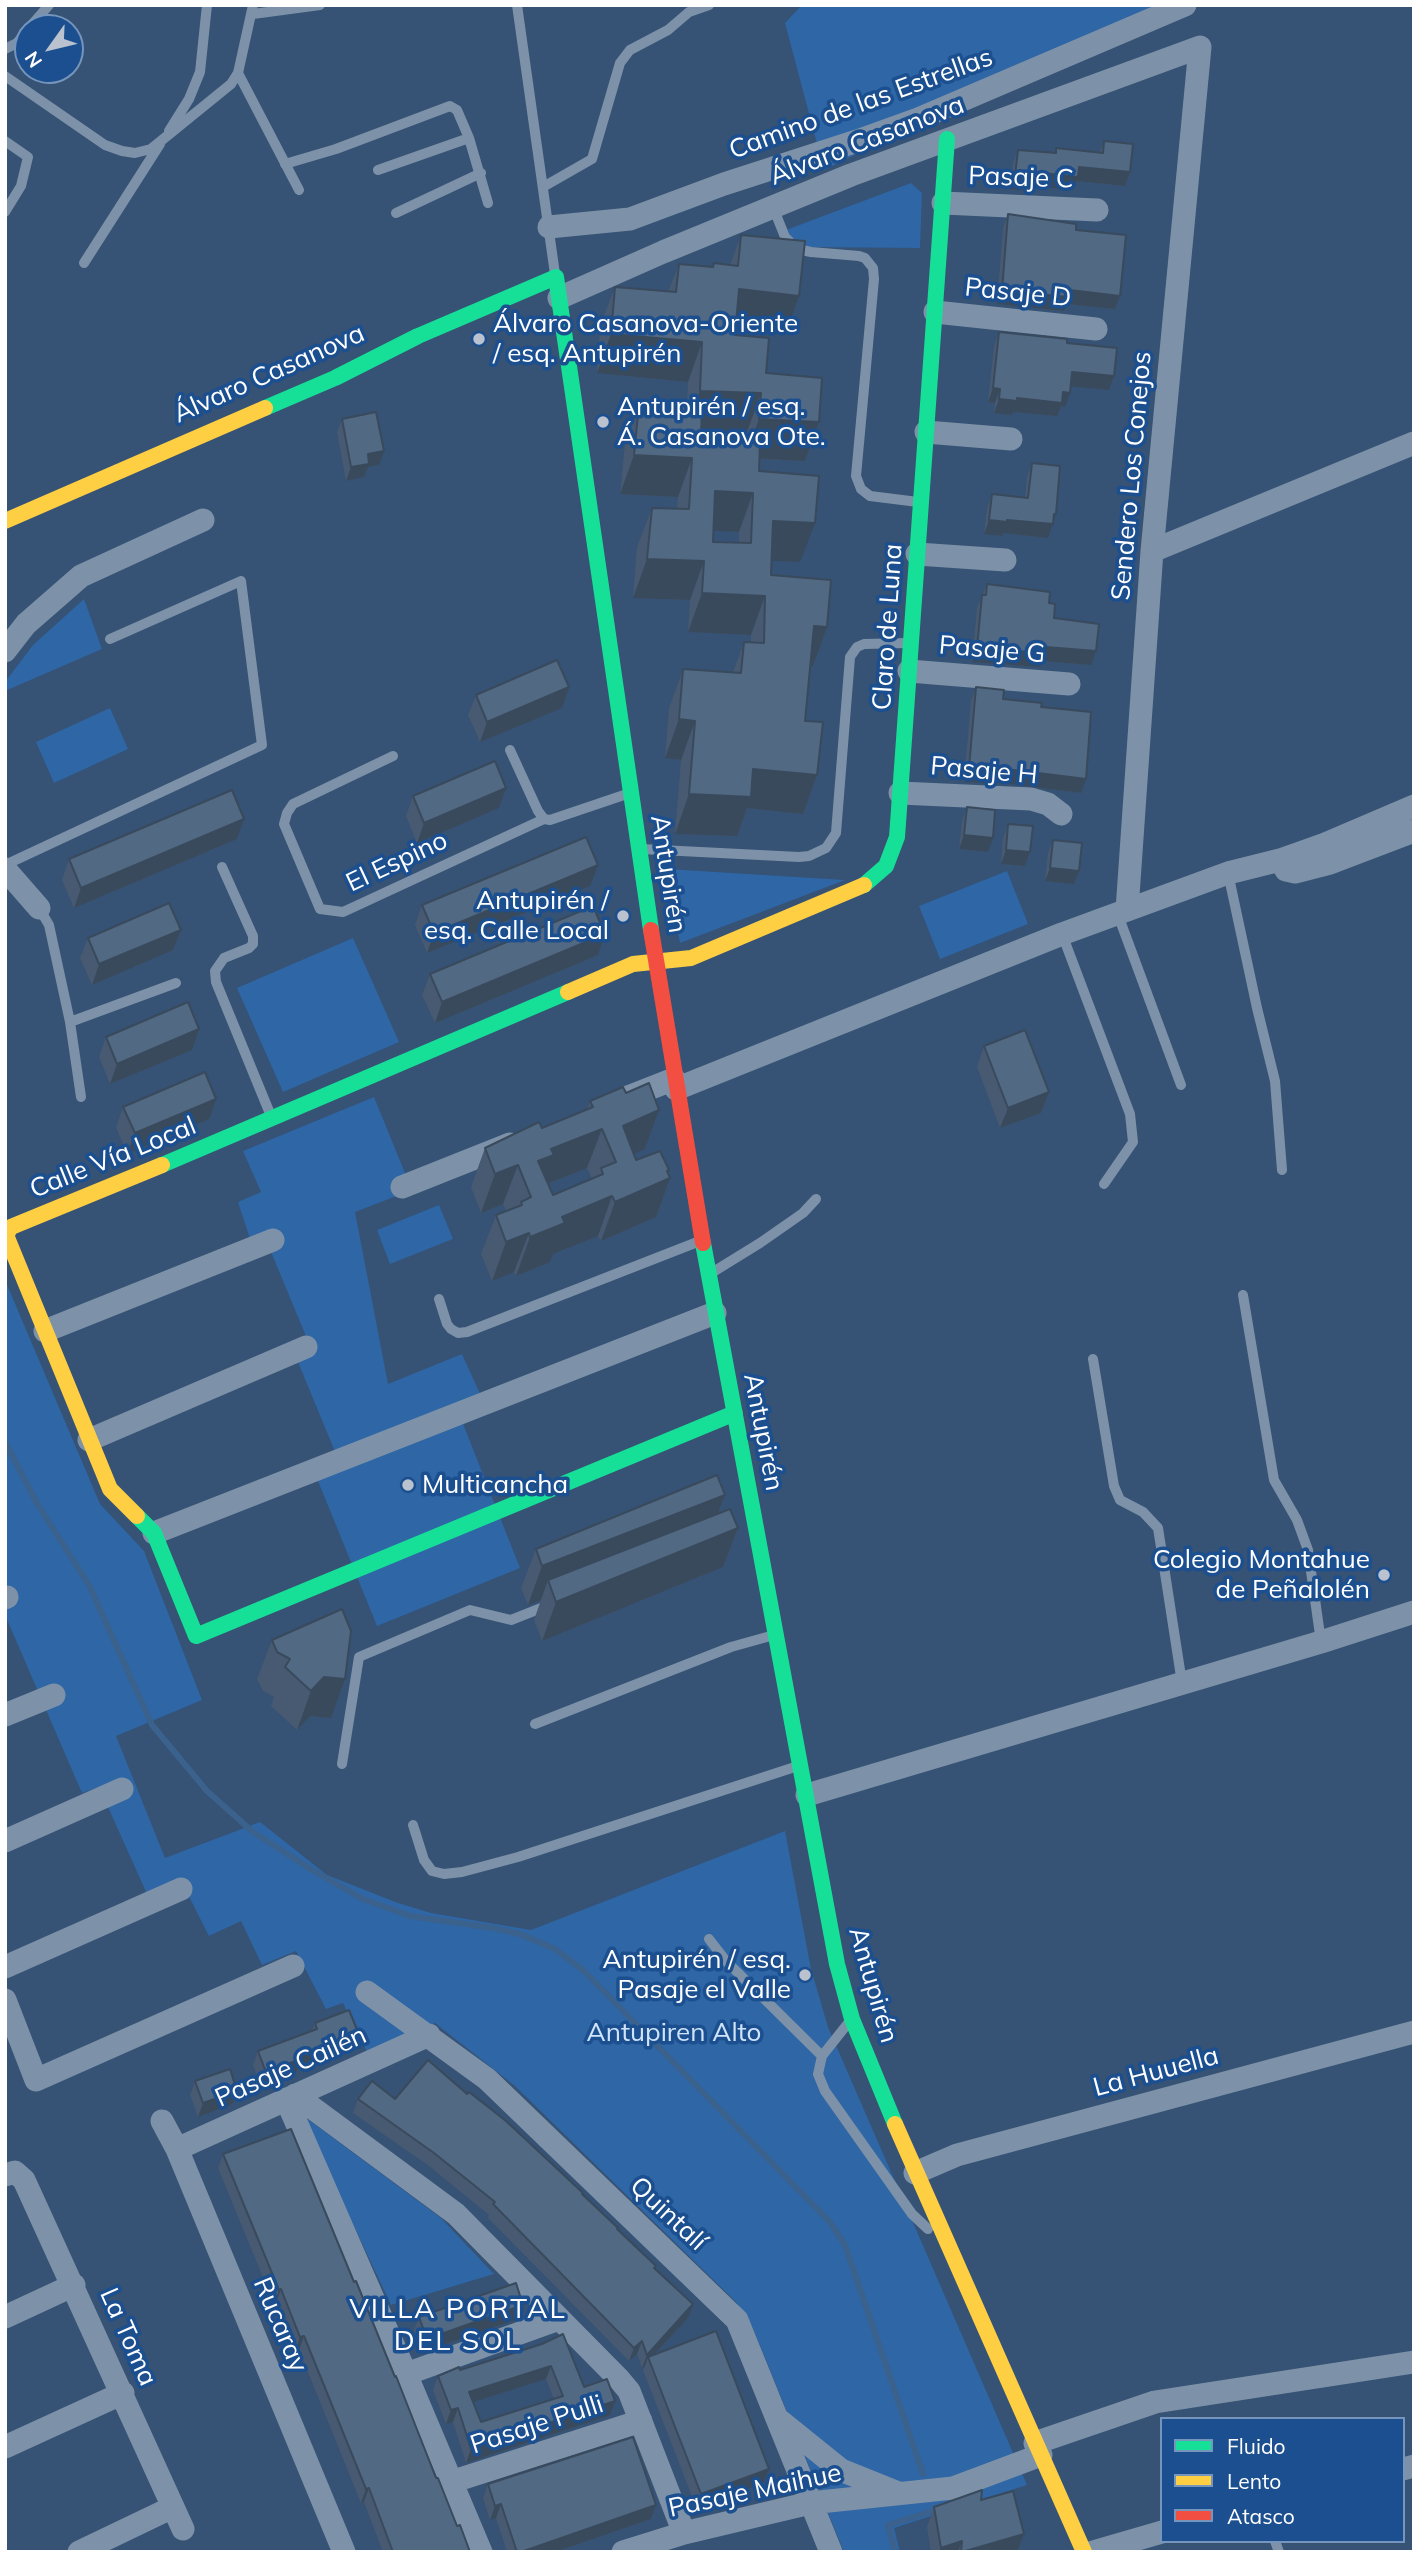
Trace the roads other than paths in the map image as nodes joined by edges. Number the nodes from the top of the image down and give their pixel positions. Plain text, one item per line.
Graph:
1 (207, 5) edge
2 (320, 5) edge
3 (517, 5) edge
4 (709, 5) edge
5 (1185, 5) edge
6 (253, 9) edge
7 (1200, 47) joint
8 (238, 73) junction
9 (5, 76) edge
10 (469, 138) junction
11 (947, 139) junction
12 (163, 140) junction
13 (5, 141) edge
14 (285, 164) junction
15 (377, 170) dead end
16 (481, 173) junction
17 (543, 187) junction
18 (299, 190) dead end
19 (488, 202) dead end
20 (943, 203) junction
21 (773, 207) junction
22 (1097, 210) dead end
23 (5, 212) edge
24 (396, 213) dead end
25 (549, 227) junction
26 (85, 263) dead end
27 (557, 288) junction
28 (934, 312) junction
29 (1096, 329) dead end
30 (926, 432) junction
31 (1011, 439) dead end
32 (1414, 443) edge
33 (921, 502) junction
34 (203, 520) dead end
35 (5, 521) edge
36 (1152, 551) junction
37 (917, 554) junction
38 (1005, 560) dead end
39 (110, 639) dead end
40 (911, 643) junction
41 (5, 651) edge
42 (909, 671) junction
43 (1069, 684) dead end
44 (510, 750) dead end
45 (393, 756) dead end
46 (900, 793) junction
47 (630, 794) junction
48 (1414, 806) edge
49 (1061, 814) dead end
50 (544, 819) junction
51 (1414, 831) edge
52 (639, 849) junction
53 (1280, 860) junction
54 (5, 867) edge
55 (222, 867) dead end
56 (1228, 873) junction
57 (39, 908) joint
58 (1122, 913) junction
59 (1062, 934) junction
60 (657, 961) junction
61 (176, 983) dead end
62 (70, 1023) junction
63 (675, 1084) junction
64 (1181, 1085) dead end
65 (81, 1097) dead end
66 (605, 1106) edge
67 (272, 1119) junction
68 (529, 1136) edge
69 (1282, 1170) dead end
70 (1104, 1184) dead end
71 (402, 1187) dead end
72 (816, 1199) dead end
73 (273, 1240) dead end
74 (703, 1240) junction
75 (709, 1274) junction
76 (1243, 1295) dead end
77 (439, 1299) dead end
78 (715, 1313) junction
79 (44, 1331) junction
80 (306, 1347) dead end
81 (1093, 1359) dead end
82 (736, 1413) junction
83 (89, 1440) junction
84 (154, 1534) junction
85 (561, 1601) edge
86 (1414, 1612) edge
87 (777, 1634) junction
88 (1321, 1643) junction
89 (1182, 1683) junction
90 (54, 1695) dead end
91 (5, 1715) edge
92 (535, 1724) dead end
93 (342, 1764) dead end
94 (800, 1765) junction
95 (122, 1788) dead end
96 (807, 1795) junction
97 (413, 1825) dead end
98 (5, 1841) edge
99 (181, 1889) dead end
100 (709, 1939) dead end
101 (293, 1966) dead end
102 (5, 1967) edge
103 (367, 1992) dead end
104 (5, 2000) edge
105 (852, 2019) junction
106 (1414, 2032) edge
107 (429, 2035) junction
108 (822, 2056) junction
109 (291, 2097) junction
110 (162, 2121) dead end
111 (177, 2149) junction
112 (915, 2173) junction
113 (10, 2174) edge
114 (950, 2251) junction
115 (74, 2285) junction
116 (5, 2317) edge
117 (559, 2319) junction
118 (1414, 2362) edge
119 (406, 2374) junction
120 (122, 2393) junction
121 (777, 2419) junction
122 (640, 2421) junction
123 (5, 2447) edge
124 (1038, 2449) junction
125 (451, 2482) junction
126 (901, 2494) junction
127 (810, 2503) junction
128 (173, 2507) junction
129 (183, 2529) dead end
130 (684, 2533) junction
131 (1160, 2533) edge
132 (79, 2552) edge
133 (344, 2552) edge
134 (481, 2552) edge
135 (624, 2552) edge
136 (831, 2552) edge
137 (1084, 2552) edge
138 (1093, 2552) edge

1 - 12 lane
2 - 6 lane
3 - 17 lane
4 - 17 lane
5 - 25 street, Camino de las Estrellas
6 - 8 lane
7 - 11 street, Álvaro Casanova
7 - 36 street, Sendero Los Conejos
8 - 12 lane
8 - 14 lane
9 - 12 lane
10 - 14 lane
10 - 15 lane
10 - 16 lane
11 - 20 street, Claro de Luna
11 - 21 street, Álvaro Casanova
12 - 26 lane
13 - 23 lane
14 - 18 lane
16 - 19 lane
16 - 24 lane
17 - 25 lane
20 - 22 street, Pasaje C
20 - 28 street, Claro de Luna
21 - 27 street, Álvaro Casanova
21 - 33 lane
25 - 27 lane
27 - 35 street, Álvaro Casanova
27 - 47 street, Antupirén
28 - 29 street, Pasaje D
28 - 30 street, Claro de Luna
30 - 31 street
30 - 33 street, Claro de Luna
32 - 36 street
33 - 37 street, Claro de Luna
34 - 41 street
36 - 58 street, Sendero Los Conejos
37 - 38 street
37 - 40 street, Claro de Luna
39 - 54 lane
40 - 42 street, Claro de Luna
40 - 52 lane
42 - 43 street, Pasaje G
42 - 46 street, Claro de Luna
44 - 50 lane
45 - 50 lane, El Espino
46 - 49 street, Pasaje H
46 - 60 street, Claro de Luna
47 - 50 lane, El Espino
47 - 52 street, Antupirén
48 - 53 street
51 - 53 street
52 - 60 street, Antupirén
53 - 56 street
54 - 57 street
55 - 67 lane
56 - 58 street
56 - 69 lane
57 - 62 lane
58 - 59 street
58 - 64 lane
59 - 63 street
59 - 70 lane
60 - 63 street, Antupirén
60 - 67 street, Calle Vía Local
61 - 62 lane
62 - 65 lane
63 - 66 street
63 - 74 street, Antupirén
67 - 79 street, Calle Vía Local
68 - 71 street
72 - 75 lane
73 - 79 street
74 - 75 street, Antupirén
74 - 77 lane
75 - 78 street, Antupirén
76 - 88 lane
78 - 82 street, Antupirén
78 - 84 street
79 - 83 street, Calle Vía Local
80 - 83 street
81 - 89 lane
82 - 84 street, Calle Vía Local
82 - 87 street, Antupirén
83 - 84 street, Calle Vía Local
85 - 93 lane
86 - 88 street
87 - 92 lane
87 - 94 street, Antupirén
88 - 89 street
89 - 96 street
90 - 91 street
94 - 96 street, Antupirén
94 - 97 lane
95 - 98 street
96 - 105 street, Antupirén
99 - 102 street
100 - 108 lane
101 - 104 street
103 - 107 street, Quintalí
105 - 108 lane
105 - 112 street, Antupirén
106 - 112 street, La Huuella
107 - 109 street, Pasaje Cailén
107 - 121 street, Quintalí
108 - 114 lane
109 - 111 street, Pasaje Cailén
109 - 117 street
109 - 119 street
110 - 111 street, Rucaray
111 - 133 street, Rucaray
112 - 114 street, Antupirén
113 - 115 street, La Toma
114 - 124 street, Antupirén
115 - 116 street
115 - 120 street, La Toma
117 - 119 street
117 - 122 street
118 - 124 street, Pasaje Maihue
119 - 125 street
120 - 123 street
120 - 128 street, La Toma
121 - 126 street, Pasaje Maihue
121 - 127 street, Quintalí
122 - 125 street, Pasaje Pulli
122 - 130 street
124 - 126 street, Pasaje Maihue
124 - 137 street, Antupirén
125 - 134 street
126 - 127 street, Pasaje Maihue
127 - 130 street, Pasaje Maihue
127 - 136 street, Quintalí
128 - 129 street, La Toma
128 - 132 street
130 - 135 street, Pasaje Maihue
131 - 138 street

